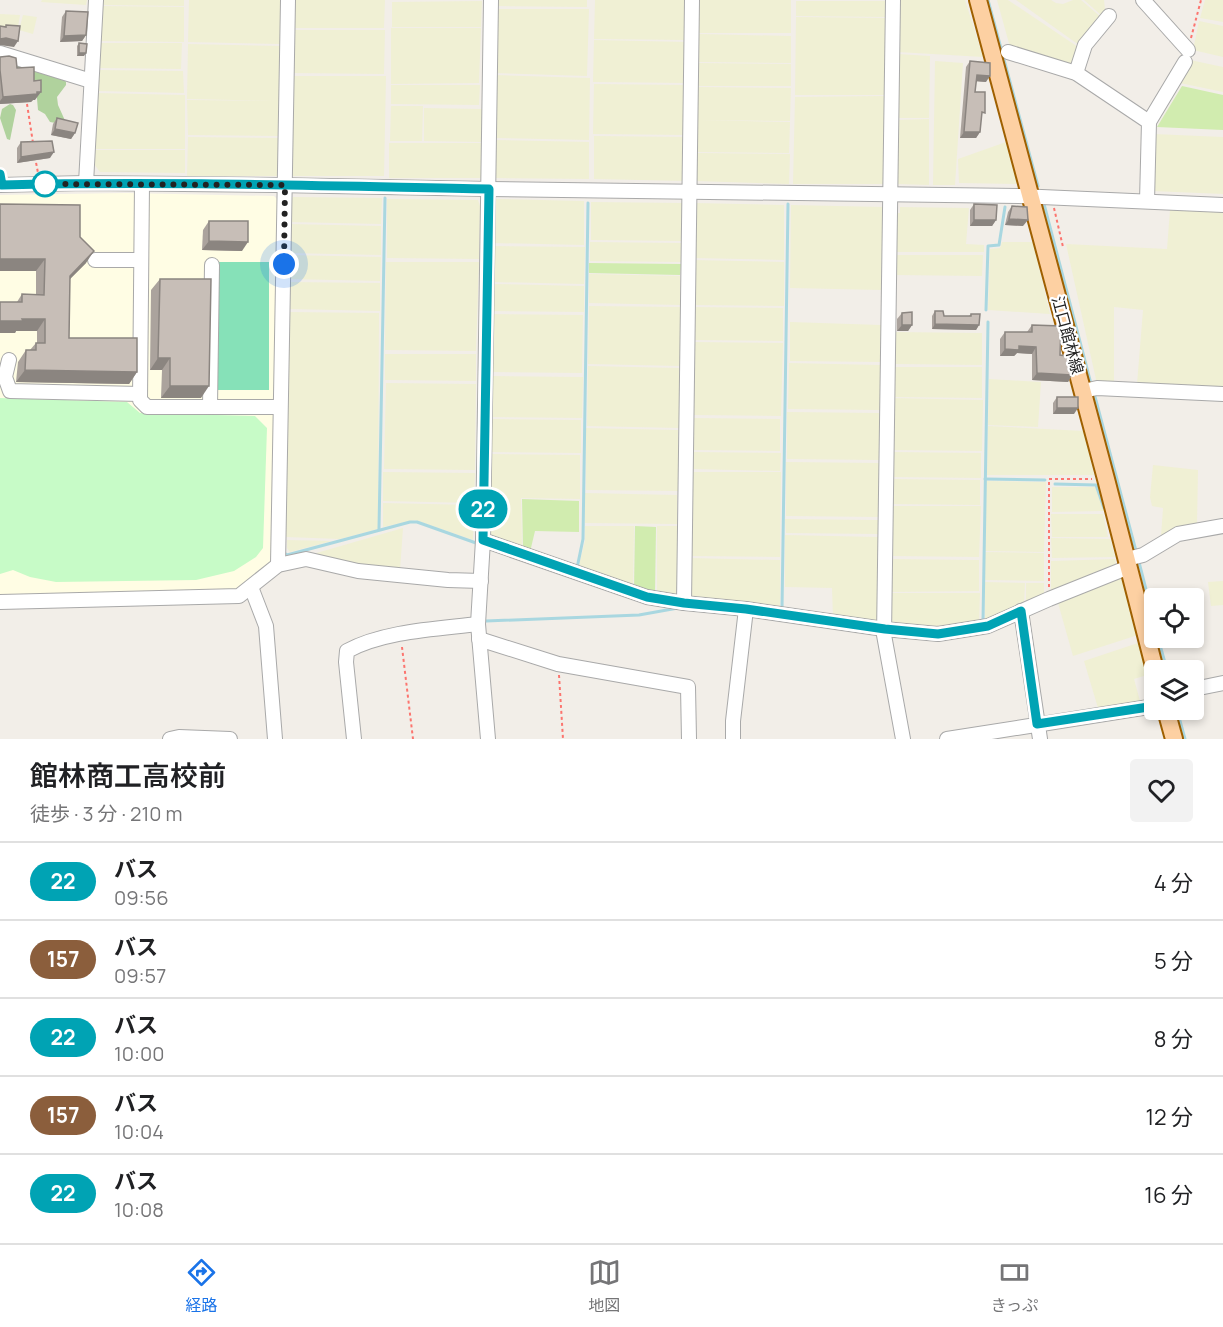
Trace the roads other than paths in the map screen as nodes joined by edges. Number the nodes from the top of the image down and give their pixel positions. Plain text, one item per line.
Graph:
1 (96, 0) edge
2 (288, 0) edge
3 (491, 0) edge
4 (692, 0) edge
5 (893, 0) edge
6 (978, 0) edge
7 (1143, 0) edge
8 (1109, 16) dead end
9 (1008, 52) dead end
10 (0, 53) edge
11 (1076, 72) junction
12 (91, 81) junction
13 (1149, 122) junction
14 (0, 181) edge
15 (86, 183) junction
16 (142, 184) junction
17 (285, 185) junction
18 (489, 189) junction
19 (690, 191) junction
20 (891, 194) junction
21 (1030, 196) junction
22 (1147, 201) junction
23 (1223, 205) edge
24 (94, 260) edge
25 (141, 260) junction
26 (212, 265) dead end
27 (9, 360) dead end
28 (3, 377) edge
29 (1083, 391) junction
30 (140, 394) junction
31 (1223, 394) edge
32 (210, 407) junction
33 (280, 407) junction
34 (1223, 526) edge
35 (483, 540) junction
36 (1128, 563) junction
37 (278, 565) junction
38 (481, 581) junction
39 (251, 587) junction
40 (0, 602) edge
41 (684, 603) junction
42 (746, 609) junction
43 (1021, 611) junction
44 (478, 624) junction
45 (885, 629) junction
46 (479, 639) junction
47 (1152, 660) edge
48 (1223, 683) edge
49 (1204, 686) edge
50 (1144, 708) edge
51 (1169, 720) edge
52 (1037, 724) junction
53 (170, 739) edge
54 (230, 739) edge
55 (275, 739) edge
56 (354, 739) edge
57 (488, 739) edge
58 (689, 739) edge
59 (733, 739) edge
60 (903, 739) edge
61 (947, 739) edge
62 (1040, 739) edge
63 (1174, 739) edge

1 - 12 street
2 - 17 street
3 - 18 street
4 - 19 street
5 - 20 street
6 - 21 main road, 江口館林線
7 - 13 street
8 - 11 street
9 - 11 street
10 - 12 street
11 - 13 street
12 - 15 street
13 - 22 street
14 - 15 street
15 - 16 street
16 - 17 street
16 - 25 street
17 - 18 street
17 - 33 street
18 - 19 street
18 - 35 street
19 - 20 street
19 - 41 street
20 - 21 street
20 - 45 street
21 - 22 street
21 - 29 main road, 江口館林線
22 - 23 street
24 - 25 street
25 - 30 street
26 - 32 street
27 - 28 street
28 - 30 street
29 - 31 street
29 - 36 main road, 江口館林線
30 - 32 street
32 - 33 street
33 - 37 street
34 - 36 street
35 - 38 street
35 - 41 street
36 - 43 street
36 - 47 main road, 江口館林線
37 - 38 street
37 - 39 street
38 - 44 street
39 - 40 street
39 - 55 street
41 - 42 street
42 - 45 street
42 - 59 street
43 - 45 street
43 - 52 street
44 - 46 street
44 - 56 street
45 - 60 street
46 - 57 street
46 - 58 street
48 - 49 street
50 - 52 street
51 - 63 main road
52 - 61 street
52 - 62 street
53 - 54 street

